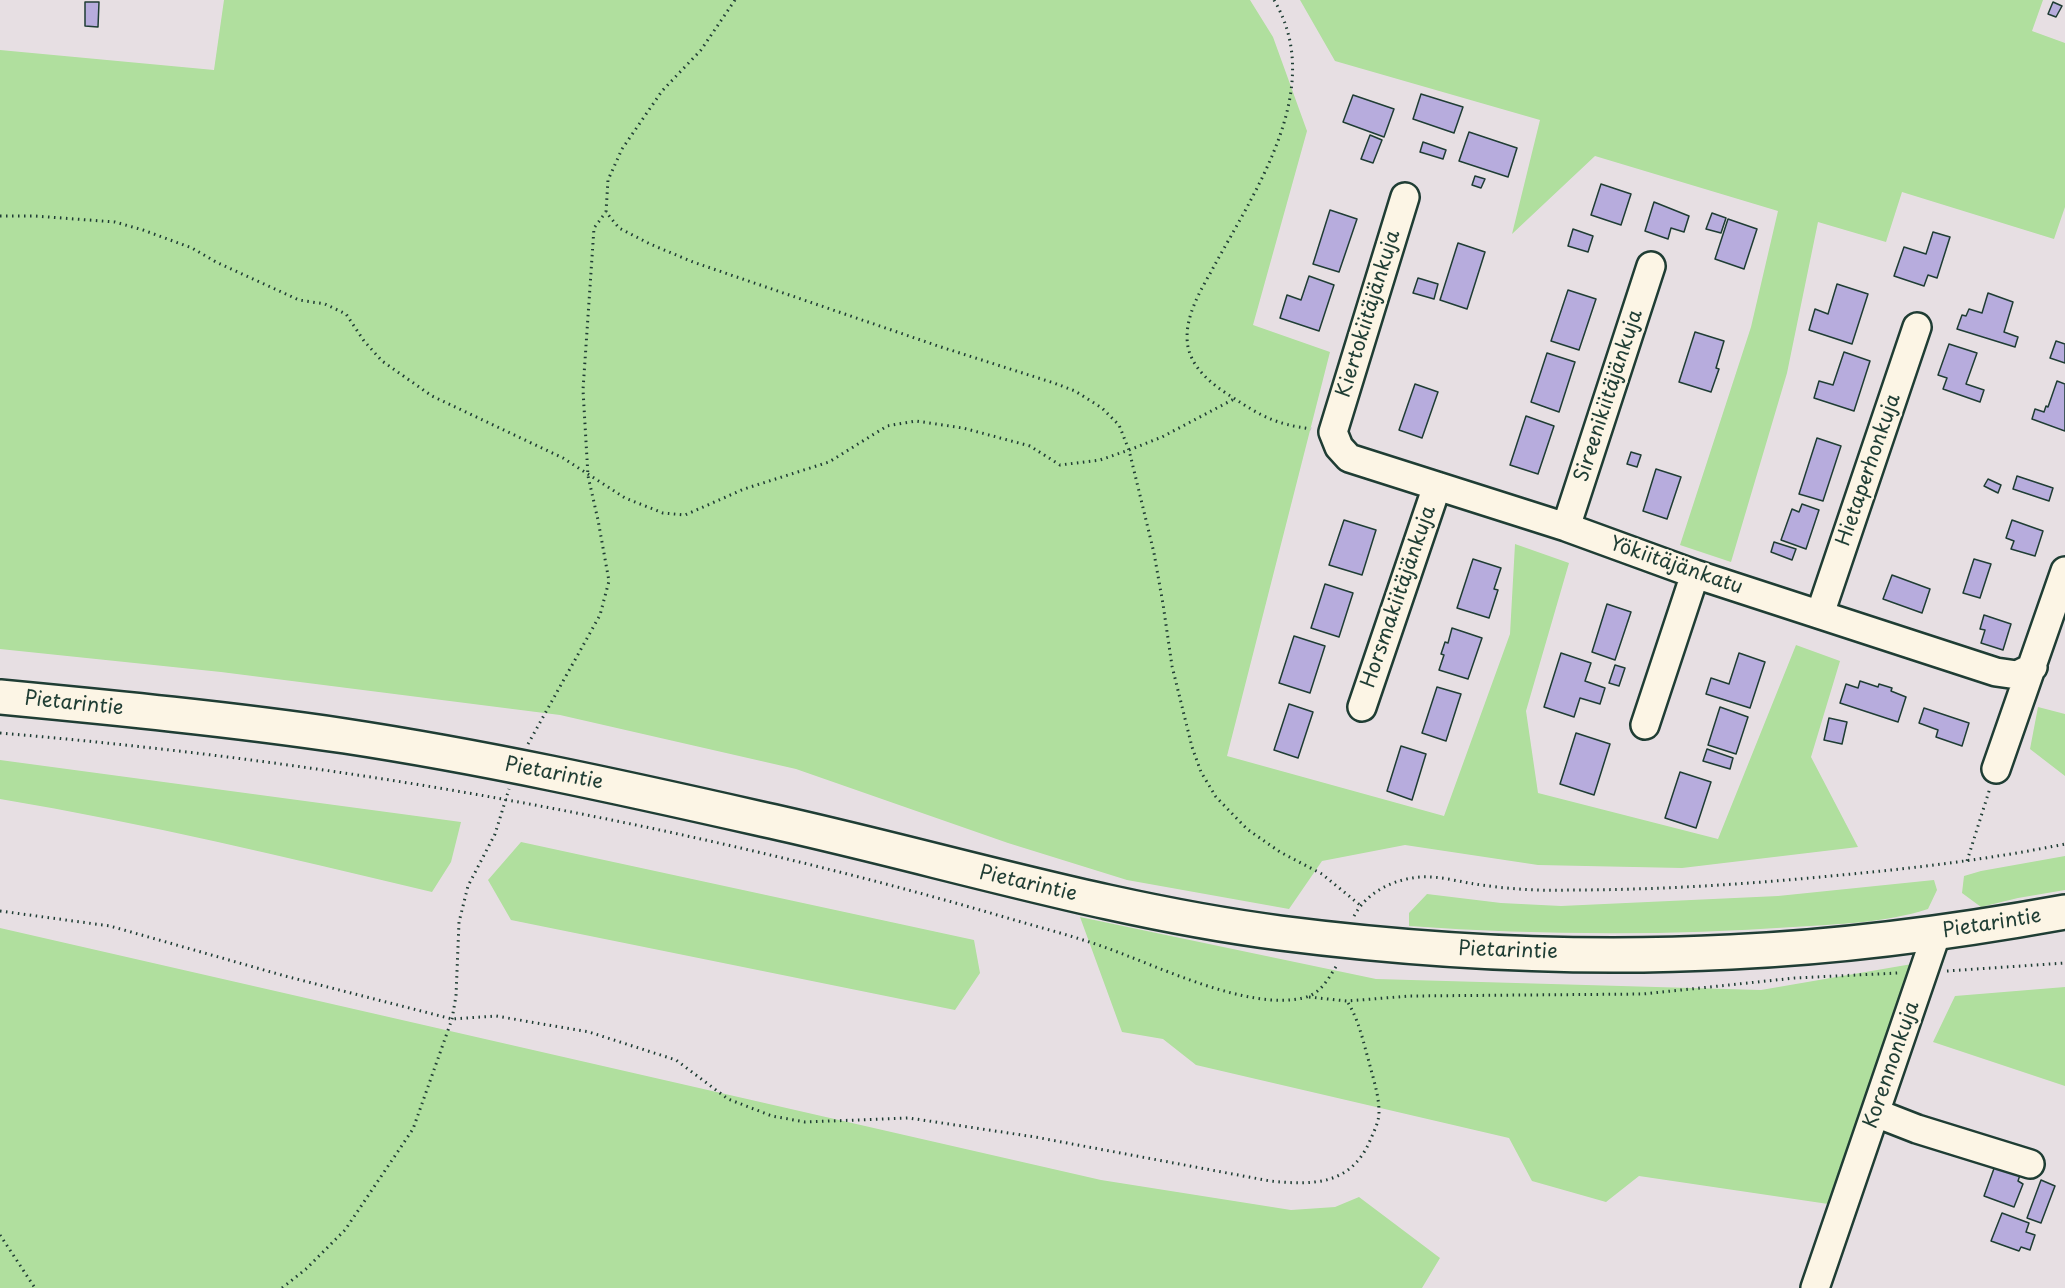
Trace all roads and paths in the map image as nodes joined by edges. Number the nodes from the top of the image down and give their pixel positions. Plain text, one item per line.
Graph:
1 (735, 0) edge
2 (1274, 0) edge
3 (1405, 197) dead end
4 (606, 212) junction
5 (0, 216) edge
6 (1651, 266) dead end
7 (1917, 327) dead end
8 (1234, 399) junction
9 (1333, 432) junction
10 (1129, 450) junction
11 (588, 476) junction
12 (1437, 486) junction
13 (1566, 527) junction
14 (2065, 571) edge
15 (1695, 574) junction
16 (1820, 614) junction
17 (2032, 667) junction
18 (0, 697) edge
19 (1362, 707) dead end
20 (1644, 724) dead end
21 (0, 733) edge
22 (515, 766) junction
23 (1996, 769) joint
24 (506, 800) junction
25 (2065, 844) edge
26 (1967, 861) junction
27 (1360, 905) junction
28 (0, 911) edge
29 (2065, 912) edge
30 (1349, 925) dead end
31 (1937, 932) junction
32 (1338, 962) dead end
33 (2065, 963) edge
34 (1924, 972) junction
35 (1308, 997) junction
36 (1347, 1001) junction
37 (452, 1019) junction
38 (1876, 1113) junction
39 (2030, 1164) dead end
40 (0, 1235) edge
41 (35, 1288) edge
42 (282, 1288) edge
43 (1815, 1288) edge

1 - 4 path
2 - 8 path
3 - 9 street, Kiertokiitäjänkuja
4 - 10 path
4 - 11 path
5 - 11 path
6 - 13 street, Sireenikiitäjänkuja
7 - 16 street, Hietaperhonkuja
8 - 9 path
8 - 10 path
9 - 12 street, Yökiitäjänkatu
10 - 11 path
10 - 27 path
11 - 22 path
12 - 13 street, Yökiitäjänkatu
12 - 19 street, Horsmakiitäjänkuja
13 - 15 street, Yökiitäjänkatu
14 - 17 street
15 - 16 street, Yökiitäjänkatu
15 - 20 street
16 - 17 street, Yökiitäjänkatu
17 - 23 street
18 - 22 main road, Pietarintie
21 - 24 path
22 - 24 path
22 - 31 main road, Pietarintie
23 - 26 path
24 - 35 path
24 - 37 path
25 - 26 path
26 - 27 path
27 - 30 path
28 - 37 path
29 - 31 main road, Pietarintie
31 - 34 street, Korennonkuja
32 - 35 path
33 - 34 path
34 - 36 path
34 - 38 street, Korennonkuja
35 - 36 path
36 - 37 path
37 - 42 path
38 - 39 street
38 - 43 street, Korennonkuja
40 - 41 path

